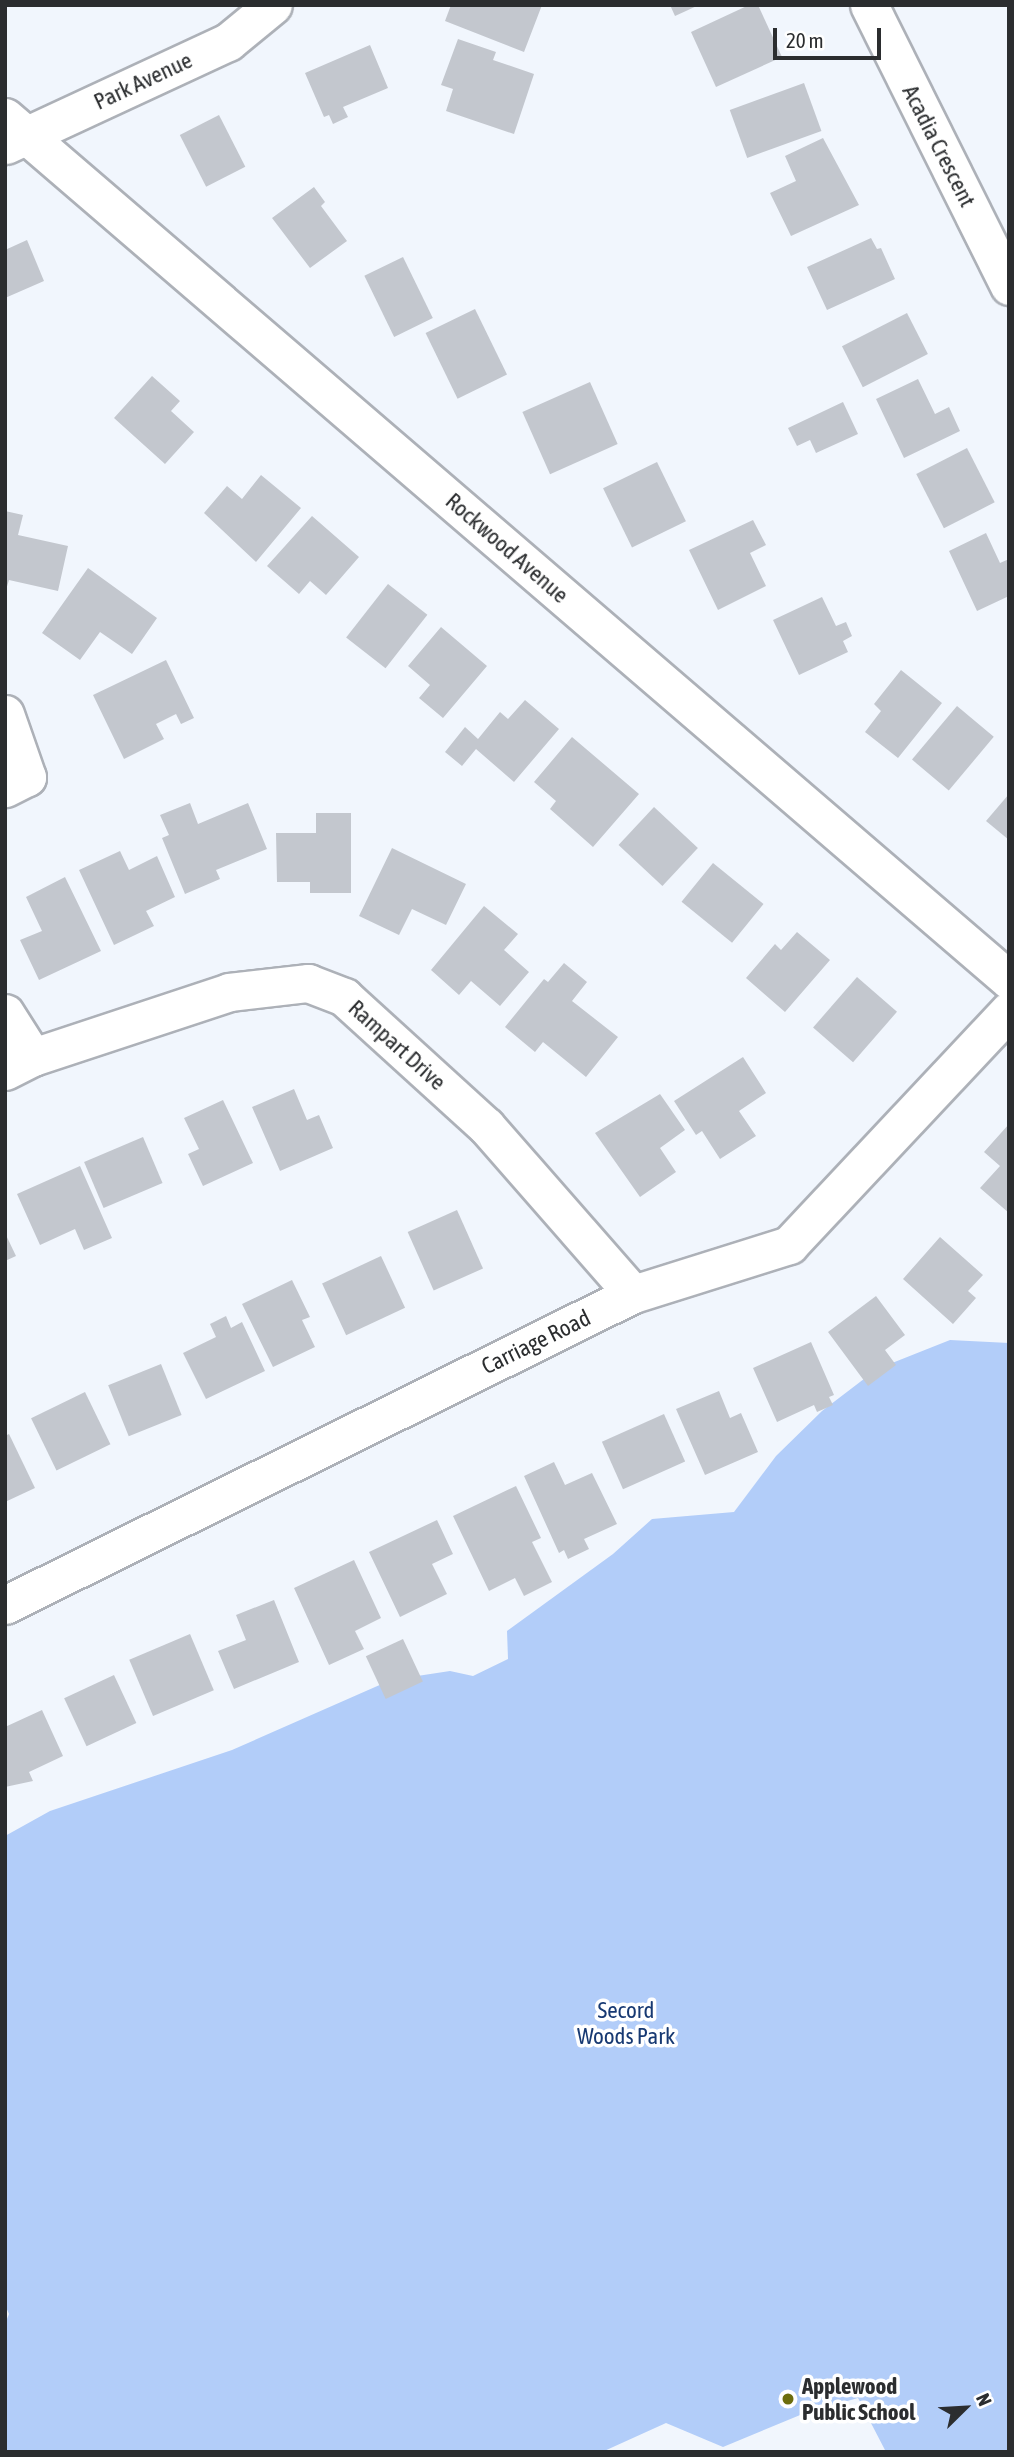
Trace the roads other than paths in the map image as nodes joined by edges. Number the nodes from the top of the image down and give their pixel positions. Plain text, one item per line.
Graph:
1 (273, 5) edge
2 (869, 5) edge
3 (12, 132) edge
4 (1009, 286) edge
5 (5, 714) edge
6 (5, 788) edge
7 (1009, 980) edge
8 (1009, 1011) edge
9 (5, 1013) edge
10 (19, 1064) edge
11 (633, 1294) junction
12 (5, 1605) edge

1 - 3 street, Park Avenue
2 - 4 street, Acadia Crescent
3 - 7 street, Rockwood Avenue
5 - 6 street
8 - 11 street, Carriage Road
9 - 10 street
10 - 11 street, Rampart Drive
11 - 12 street, Carriage Road

